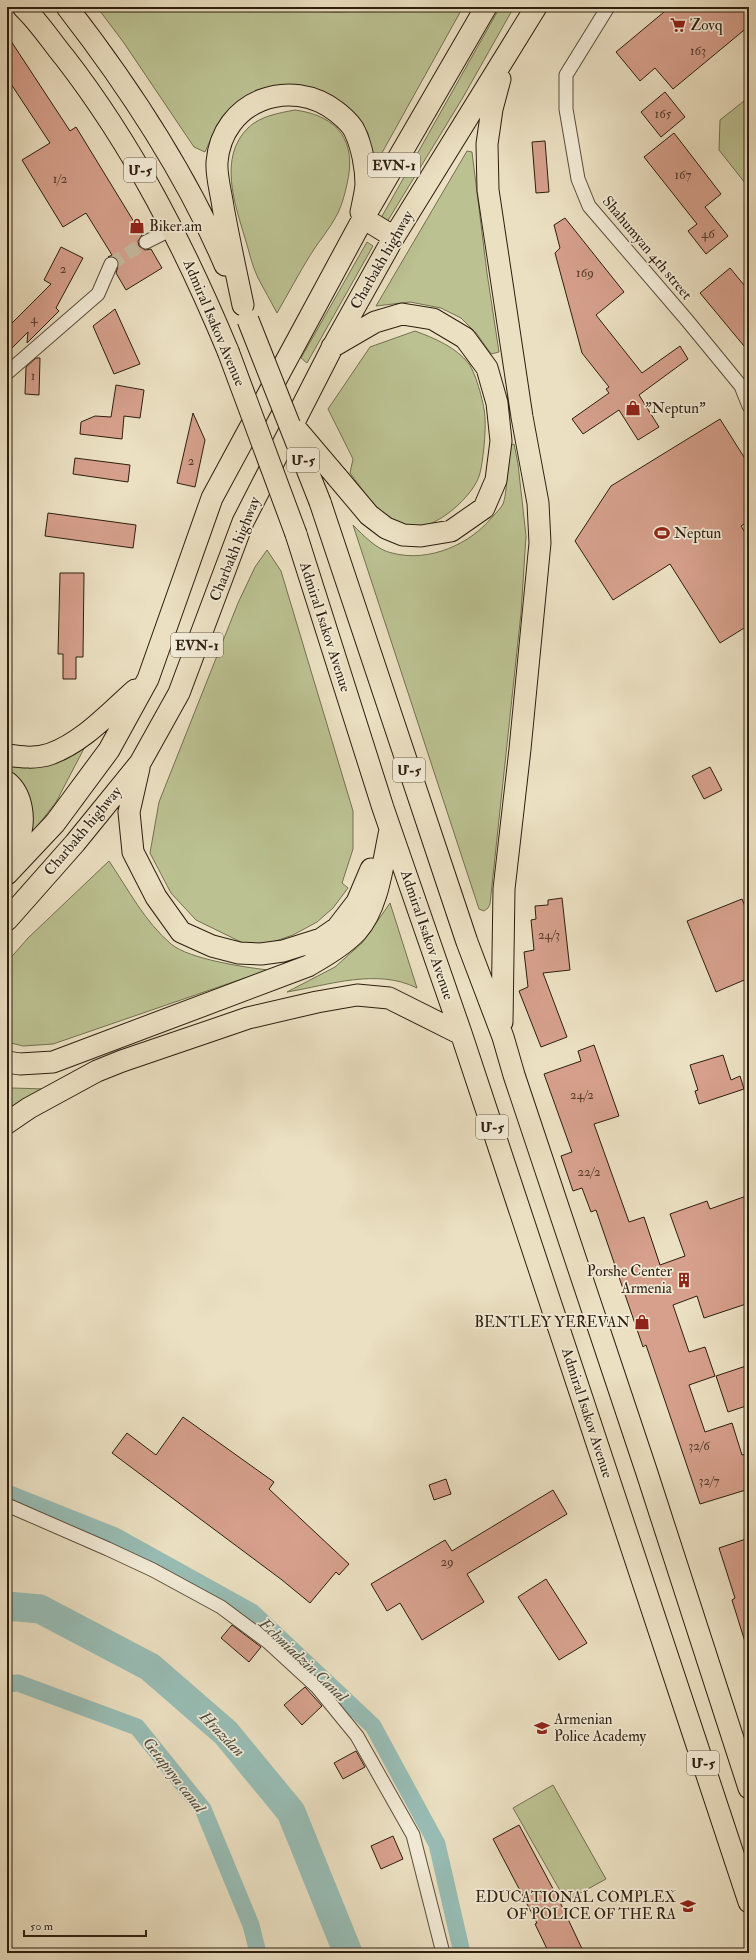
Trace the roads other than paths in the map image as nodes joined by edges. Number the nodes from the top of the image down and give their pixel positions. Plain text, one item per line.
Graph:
1 (23, 7) edge
2 (67, 7) edge
3 (486, 7) edge
4 (536, 7) edge
5 (608, 7) edge
6 (505, 59) junction
7 (361, 221) junction
8 (172, 229) junction
9 (394, 237) junction
10 (146, 242) tunnel mouth
11 (111, 264) tunnel mouth
12 (246, 313) junction
13 (332, 348) junction
14 (7, 374) edge
15 (749, 406) edge
16 (287, 419) junction
17 (148, 679) junction
18 (7, 755) edge
19 (140, 763) junction
20 (7, 782) edge
21 (383, 808) junction
22 (390, 830) junction
23 (7, 859) edge
24 (7, 874) edge
25 (7, 920) edge
26 (461, 1034) junction
27 (503, 1037) junction
28 (7, 1062) edge
29 (97, 1071) junction
30 (7, 1075) edge
31 (7, 1123) edge
32 (7, 1505) edge
33 (749, 1788) edge
34 (749, 1902) edge
35 (442, 1953) edge

1 - 8 highway, Admiral Isakov Avenue / Մ-5
2 - 12 highway, Admiral Isakov Avenue / Մ-5
3 - 7 highway, Charbakh highway / EVN-1
4 - 6 highway, EVN-1
5 - 15 street, Shahumyan 4th street
6 - 9 highway, Charbakh highway / EVN-1
6 - 27 highway
7 - 9 highway
7 - 12 highway
7 - 17 highway, Charbakh highway / EVN-1
8 - 10 street
8 - 21 highway, Admiral Isakov Avenue / Մ-5, bridge
9 - 13 highway, Charbakh highway / EVN-1
11 - 14 street
12 - 16 highway, Admiral Isakov Avenue / Մ-5, bridge
13 - 16 highway, bridge
13 - 19 highway, Charbakh highway / EVN-1
16 - 27 highway, Admiral Isakov Avenue / Մ-5, bridge
17 - 18 highway
17 - 24 highway, Charbakh highway / EVN-1
19 - 21 highway
19 - 25 highway, Charbakh highway / EVN-1
20 - 23 highway
21 - 22 highway, Admiral Isakov Avenue / Մ-5
22 - 26 highway, Admiral Isakov Avenue / Մ-5
22 - 28 highway
26 - 29 highway
26 - 34 highway, Admiral Isakov Avenue / Մ-5
27 - 33 highway, Admiral Isakov Avenue / Մ-5
29 - 30 highway
29 - 31 highway
32 - 35 street

